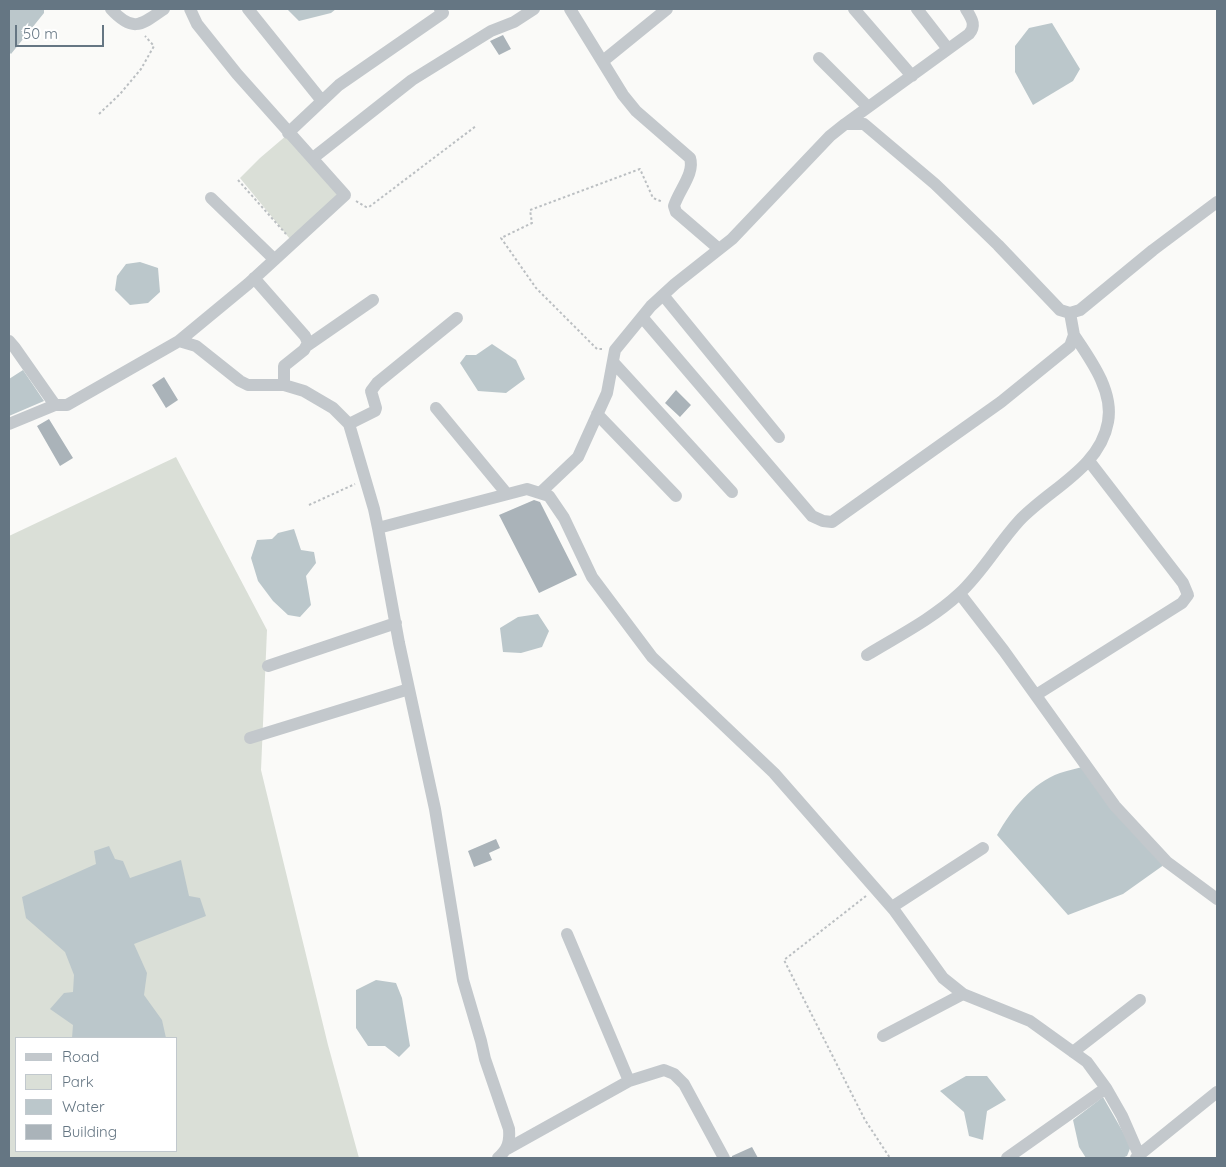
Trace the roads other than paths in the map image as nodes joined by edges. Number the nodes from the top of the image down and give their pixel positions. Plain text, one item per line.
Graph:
1 (111, 9) edge
2 (164, 9) edge
3 (190, 9) edge
4 (248, 9) edge
5 (534, 9) edge
6 (570, 9) edge
7 (667, 9) edge
8 (854, 9) edge
9 (917, 9) edge
10 (966, 9) edge
11 (444, 10) edge
12 (948, 49) junction
13 (819, 58) dead end
14 (603, 60) junction
15 (912, 76) junction
16 (322, 101) junction
17 (868, 107) junction
18 (845, 124) junction
19 (288, 133) junction
20 (312, 158) junction
21 (211, 198) dead end
22 (1217, 202) edge
23 (719, 249) junction
24 (274, 259) junction
25 (254, 278) junction
26 (663, 295) junction
27 (373, 300) dead end
28 (1070, 313) junction
29 (642, 317) junction
30 (457, 318) dead end
31 (1074, 335) junction
32 (9, 341) edge
33 (179, 341) junction
34 (308, 345) junction
35 (614, 356) junction
36 (284, 385) junction
37 (55, 405) junction
38 (436, 408) dead end
39 (597, 414) junction
40 (9, 424) edge
41 (348, 424) junction
42 (779, 437) dead end
43 (1089, 461) junction
44 (732, 492) dead end
45 (507, 494) junction
46 (540, 494) junction
47 (676, 496) dead end
48 (378, 528) junction
49 (960, 594) junction
50 (396, 622) junction
51 (867, 655) dead end
52 (268, 666) dead end
53 (409, 689) junction
54 (1036, 695) junction
55 (250, 738) dead end
56 (983, 848) dead end
57 (1217, 899) edge
58 (892, 907) junction
59 (567, 934) dead end
60 (963, 994) junction
61 (1140, 1000) dead end
62 (883, 1036) dead end
63 (1073, 1052) junction
64 (630, 1081) junction
65 (1106, 1088) junction
66 (1217, 1092) edge
67 (507, 1149) junction
68 (1138, 1157) edge
69 (498, 1158) edge
70 (724, 1158) edge
71 (1007, 1158) edge

1 - 2 street
3 - 19 street
4 - 16 street
5 - 20 street
6 - 14 street
7 - 14 street
8 - 15 street
9 - 12 street
10 - 12 street
11 - 16 street
12 - 15 street
13 - 17 street
14 - 23 street
15 - 17 street
16 - 19 street
17 - 18 street
18 - 23 street
18 - 28 street
19 - 20 street
20 - 24 street
21 - 24 street
22 - 28 street
23 - 26 street
24 - 25 street
25 - 33 street
25 - 34 street
26 - 29 street
26 - 42 street
27 - 34 street
28 - 31 street
29 - 31 street
29 - 35 street
30 - 41 street
31 - 43 street
32 - 37 street
33 - 36 street
33 - 37 street
34 - 36 street
35 - 39 street
35 - 44 street
36 - 41 street
37 - 40 street
38 - 45 street
39 - 46 street
39 - 47 street
41 - 48 street
43 - 49 street
43 - 54 street
45 - 46 street
45 - 48 street
46 - 58 street
48 - 50 street
49 - 51 street
49 - 54 street
50 - 52 street
50 - 53 street
53 - 55 street
53 - 67 street
54 - 57 street
56 - 58 street
58 - 60 street
59 - 64 street
60 - 62 street
60 - 63 street
61 - 63 street
63 - 65 street
64 - 67 street
64 - 70 street
65 - 68 street
65 - 71 street
66 - 68 street
67 - 69 street

